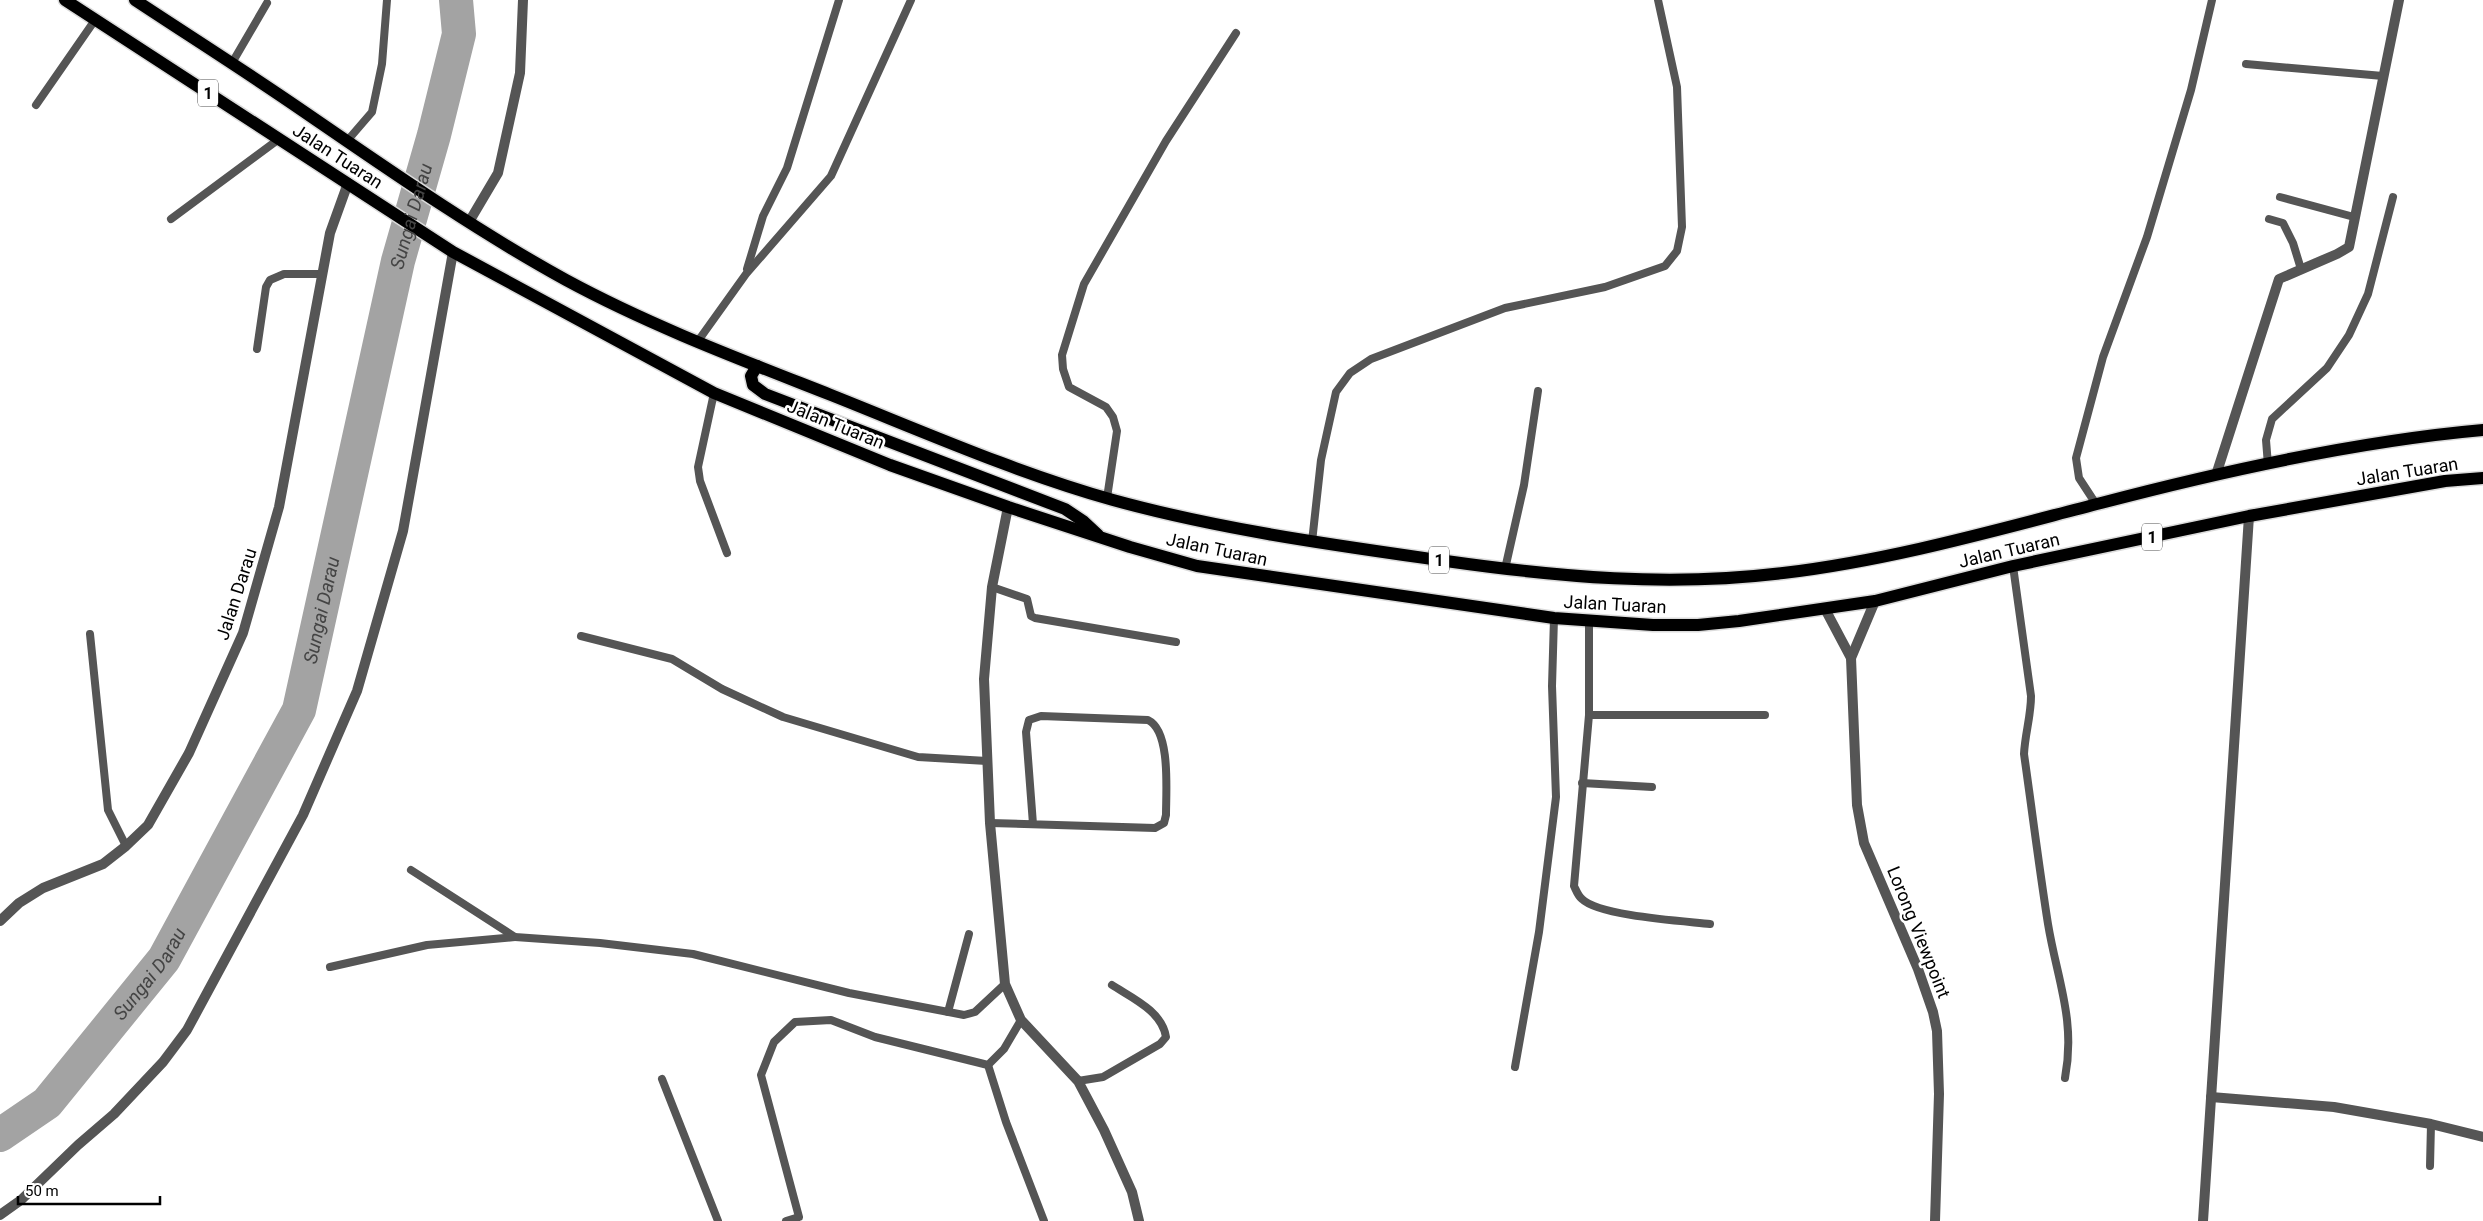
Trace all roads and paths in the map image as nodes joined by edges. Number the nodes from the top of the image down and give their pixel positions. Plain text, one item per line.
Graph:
1 (65, 0) edge
2 (136, 0) edge
3 (387, 0) edge
4 (523, 0) edge
5 (839, 0) edge
6 (911, 0) edge
7 (1658, 0) edge
8 (2212, 0) edge
9 (2399, 0) edge
10 (267, 3) dead end
11 (96, 20) junction
12 (1236, 33) dead end
13 (232, 63) junction
14 (2246, 64) dead end
15 (2384, 76) junction
16 (36, 105) dead end
17 (278, 139) junction
18 (347, 140) junction
19 (350, 185) junction
20 (2393, 196) dead end
21 (2280, 197) dead end
22 (2354, 217) junction
23 (171, 219) dead end
24 (2269, 219) dead end
25 (469, 222) junction
26 (453, 252) junction
27 (2300, 268) junction
28 (322, 274) junction
29 (746, 274) junction
30 (698, 341) junction
31 (257, 349) dead end
32 (757, 366) junction
33 (1538, 391) dead end
34 (714, 393) junction
35 (2483, 430) edge
36 (2268, 465) junction
37 (2216, 475) junction
38 (2483, 478) edge
39 (1107, 498) junction
40 (2096, 504) junction
41 (1008, 507) junction
42 (2249, 516) junction
43 (1100, 537) junction
44 (1312, 542) junction
45 (727, 553) dead end
46 (2013, 566) junction
47 (1505, 569) junction
48 (992, 587) junction
49 (1875, 601) junction
50 (1825, 610) junction
51 (1554, 618) junction
52 (1589, 621) junction
53 (90, 634) dead end
54 (581, 636) dead end
55 (1176, 642) dead end
56 (1851, 658) junction
57 (1589, 715) junction
58 (1765, 715) dead end
59 (987, 761) junction
60 (1582, 783) junction
61 (1652, 787) dead end
62 (990, 824) junction
63 (1033, 824) junction
64 (126, 846) junction
65 (411, 870) dead end
66 (0, 921) edge
67 (1710, 924) dead end
68 (969, 934) dead end
69 (515, 937) junction
70 (330, 967) dead end
71 (1005, 984) junction
72 (1112, 985) dead end
73 (948, 1012) junction
74 (1021, 1020) junction
75 (988, 1065) junction
76 (1515, 1067) dead end
77 (2065, 1078) dead end
78 (662, 1080) dead end
79 (1078, 1081) junction
80 (2211, 1097) junction
81 (2431, 1124) junction
82 (2483, 1137) edge
83 (2430, 1166) dead end
84 (0, 1215) edge
85 (718, 1221) edge
86 (786, 1221) edge
87 (1044, 1221) edge
88 (1139, 1221) edge
89 (1934, 1221) edge
90 (2203, 1221) edge

1 - 11 main road, Jalan Tuaran / 1
2 - 13 main road, Jalan Tuaran / 1
3 - 18 lane
4 - 25 street
5 - 29 lane
6 - 29 lane
7 - 44 lane
8 - 40 lane
9 - 15 street
10 - 13 lane
11 - 16 lane
11 - 17 main road, Jalan Tuaran / 1
12 - 39 lane
13 - 18 main road, Jalan Tuaran / 1
14 - 15 lane
15 - 22 street
17 - 19 main road, Jalan Tuaran / 1
17 - 23 lane
18 - 25 main road, Jalan Tuaran / 1
19 - 26 main road, Jalan Tuaran / 1
19 - 28 street, Jalan Darau
20 - 36 lane
21 - 22 lane
22 - 27 street
24 - 27 lane
25 - 30 main road, Jalan Tuaran / 1
26 - 34 main road, Jalan Tuaran / 1
26 - 84 street
27 - 37 street
28 - 31 lane
28 - 64 street, Jalan Darau
29 - 30 lane
30 - 32 main road, Jalan Tuaran / 1
32 - 39 main road, Jalan Tuaran / 1
32 - 43 main road
33 - 47 lane
34 - 41 main road, Jalan Tuaran / 1
34 - 45 lane
35 - 36 main road, Jalan Tuaran / 1
36 - 37 main road, Jalan Tuaran / 1
37 - 40 main road, Jalan Tuaran / 1
38 - 42 main road, Jalan Tuaran / 1
39 - 44 main road, Jalan Tuaran / 1
40 - 47 main road, Jalan Tuaran / 1
41 - 43 main road, Jalan Tuaran / 1
41 - 48 street
42 - 46 main road, Jalan Tuaran / 1
42 - 80 street
43 - 51 main road, Jalan Tuaran / 1
44 - 47 main road, Jalan Tuaran / 1
46 - 49 main road, Jalan Tuaran / 1
46 - 77 lane
48 - 55 lane
48 - 59 street
49 - 50 main road, Jalan Tuaran / 1
49 - 56 street
50 - 52 main road, Jalan Tuaran / 1
50 - 56 street
51 - 52 main road, Jalan Tuaran / 1
51 - 76 lane
52 - 57 lane
53 - 64 lane
54 - 59 lane
56 - 89 street, Lorong Viewpoint
57 - 58 lane
57 - 60 lane
59 - 62 street
60 - 61 lane
60 - 67 lane
62 - 63 lane
62 - 71 street
63 - 63 lane
64 - 66 street, Jalan Darau
65 - 69 lane
68 - 73 lane
69 - 70 lane
69 - 73 lane
71 - 73 lane
71 - 74 street
72 - 79 lane
74 - 75 lane
74 - 79 street
75 - 86 lane
75 - 87 lane
78 - 85 lane
79 - 88 street
80 - 81 street
80 - 90 street
81 - 82 street
81 - 83 lane

